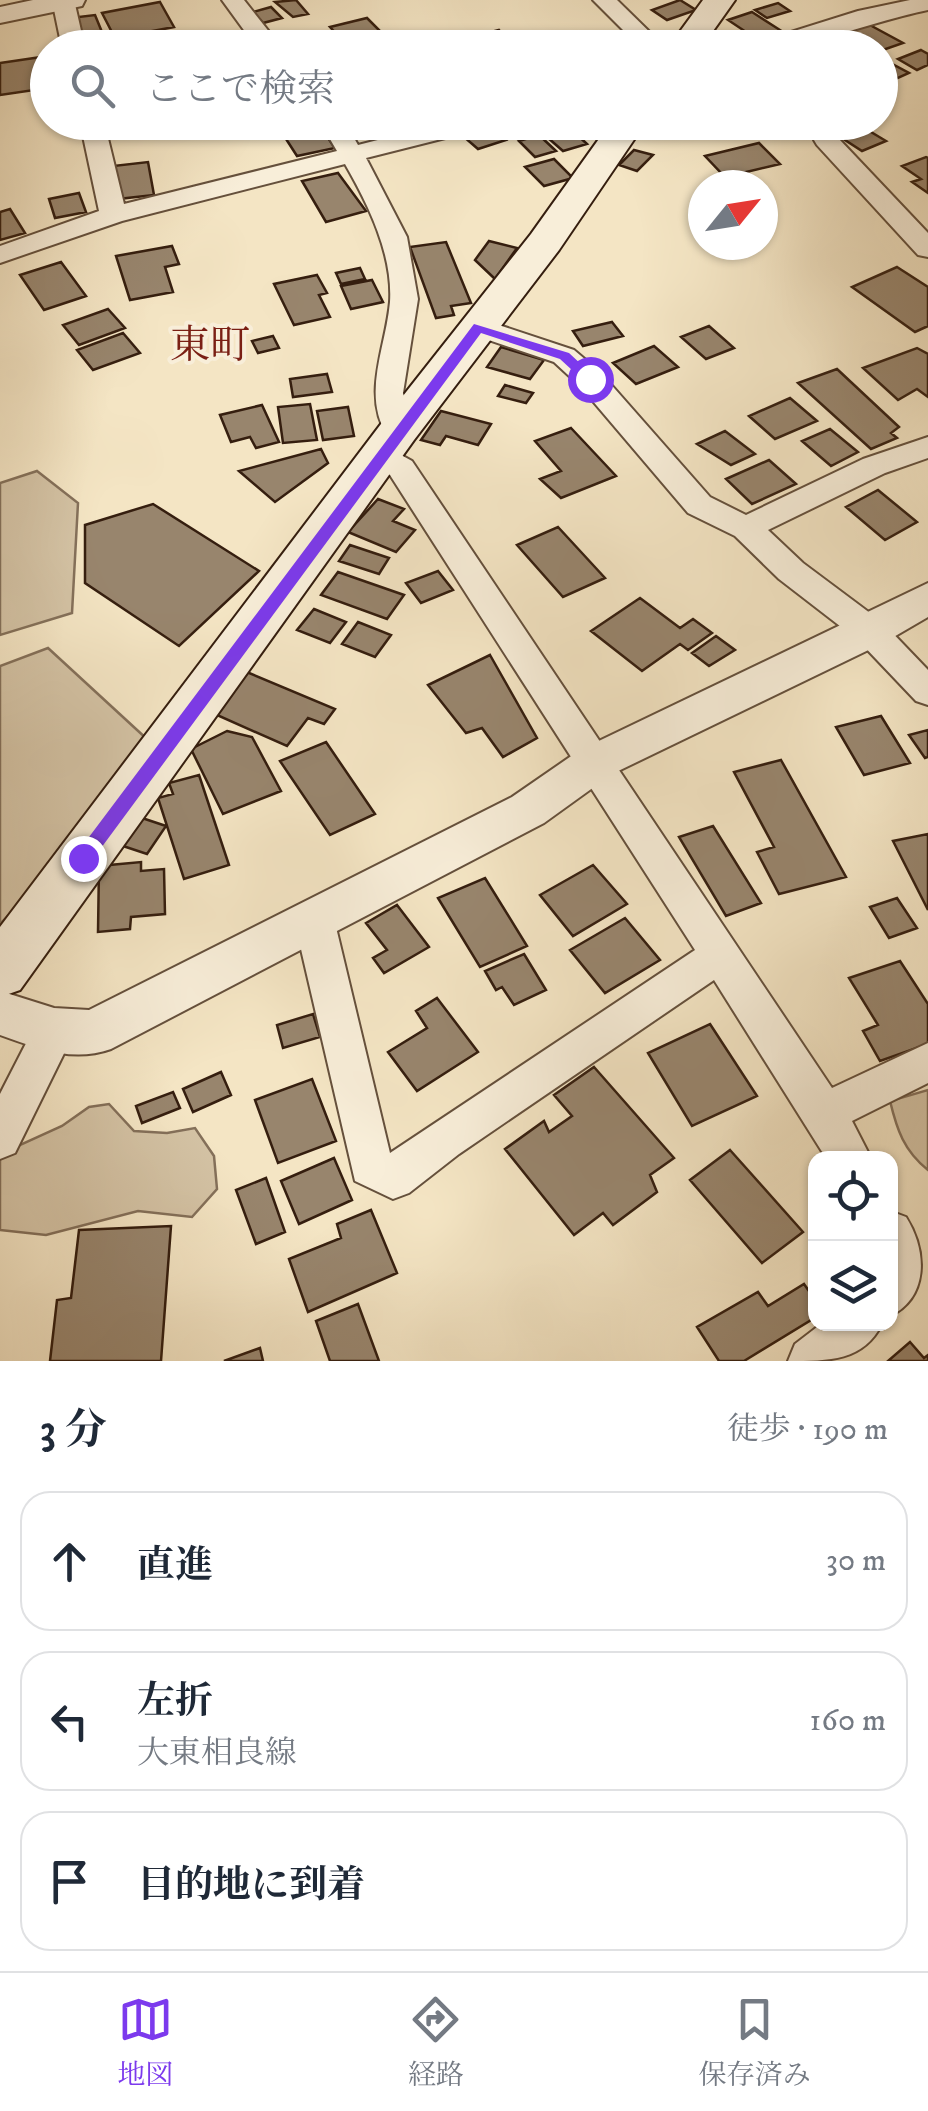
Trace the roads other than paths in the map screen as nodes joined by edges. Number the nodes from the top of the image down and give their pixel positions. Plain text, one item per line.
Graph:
1 (233, 0) edge
2 (604, 0) edge
3 (719, 0) edge
4 (66, 1) edge
5 (928, 3) edge
6 (0, 15) edge
7 (71, 30) edge
8 (253, 30) edge
9 (636, 30) edge
10 (697, 30) edge
11 (821, 30) edge
12 (96, 140) edge
13 (343, 140) edge
14 (408, 140) edge
15 (616, 140) edge
16 (826, 140) edge
17 (352, 154) junction
18 (114, 215) junction
19 (923, 238) edge
20 (0, 255) edge
21 (478, 327) junction
22 (390, 442) junction
23 (928, 446) edge
24 (746, 528) junction
25 (928, 598) edge
26 (870, 631) junction
27 (928, 692) edge
28 (596, 762) junction
29 (314, 919) junction
30 (721, 954) junction
31 (0, 972) edge
32 (0, 1014) edge
33 (54, 1032) junction
34 (928, 1062) edge
35 (824, 1113) junction
36 (0, 1138) edge
37 (845, 1151) edge
38 (898, 1246) edge
39 (898, 1286) edge
40 (849, 1331) edge
41 (812, 1361) edge

1 - 8 street
2 - 9 street
3 - 10 main road
4 - 6 street
4 - 7 street
5 - 11 street
12 - 18 street
13 - 17 street
14 - 17 street
15 - 21 main road
16 - 19 street
17 - 18 street
17 - 22 street
18 - 20 street
21 - 22 main road
21 - 24 street
22 - 28 street
22 - 31 main road
23 - 24 street
24 - 26 street
25 - 26 street
26 - 27 street
26 - 28 street
28 - 29 street
28 - 30 street
29 - 30 street
29 - 33 street
30 - 35 street
32 - 33 street
33 - 36 street
34 - 35 street
35 - 37 street
38 - 39 street
40 - 41 street

